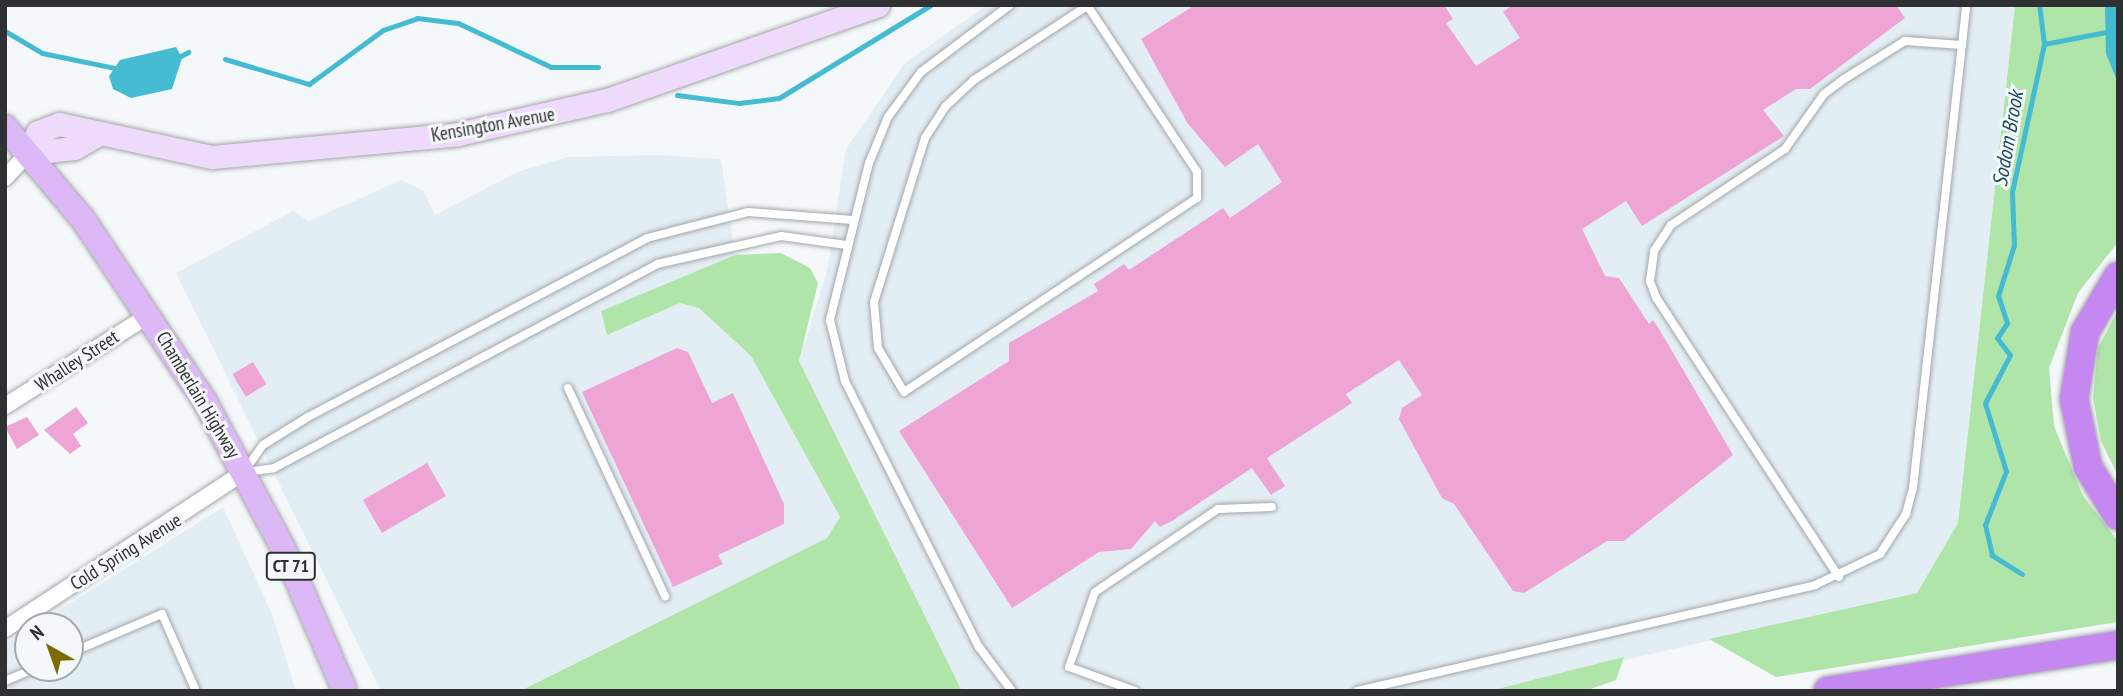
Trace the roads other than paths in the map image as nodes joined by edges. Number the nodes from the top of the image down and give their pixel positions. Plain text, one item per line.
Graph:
1 (878, 5) edge
2 (1010, 5) edge
3 (1966, 5) edge
4 (1087, 6) edge
5 (1962, 45) junction
6 (5, 127) edge
7 (28, 153) junction
8 (5, 178) edge
9 (853, 220) junction
10 (846, 245) junction
11 (2118, 276) edge
12 (149, 315) junction
13 (568, 388) dead end
14 (5, 406) edge
15 (244, 472) junction
16 (1272, 507) dead end
17 (2118, 516) edge
18 (1839, 577) junction
19 (665, 596) dead end
20 (5, 629) edge
21 (2118, 645) edge
22 (84, 647) edge
23 (196, 691) edge
24 (345, 691) edge
25 (1012, 691) edge
26 (1135, 691) edge
27 (1357, 691) edge
28 (1828, 691) edge

1 - 7 main road, Kensington Avenue
2 - 9 lane
3 - 5 lane
4 - 4 lane
5 - 18 lane
5 - 18 lane
6 - 7 main road, Chamberlain Highway / CT 71
7 - 8 street
7 - 12 main road, Chamberlain Highway / CT 71
9 - 10 lane
9 - 15 lane
10 - 15 lane
10 - 25 lane
11 - 17 highway
12 - 14 street, Whalley Street
12 - 15 main road, Chamberlain Highway / CT 71
13 - 19 lane
15 - 20 street, Cold Spring Avenue
15 - 24 main road, Chamberlain Highway / CT 71
16 - 26 lane
18 - 27 lane
21 - 28 highway
22 - 23 lane

